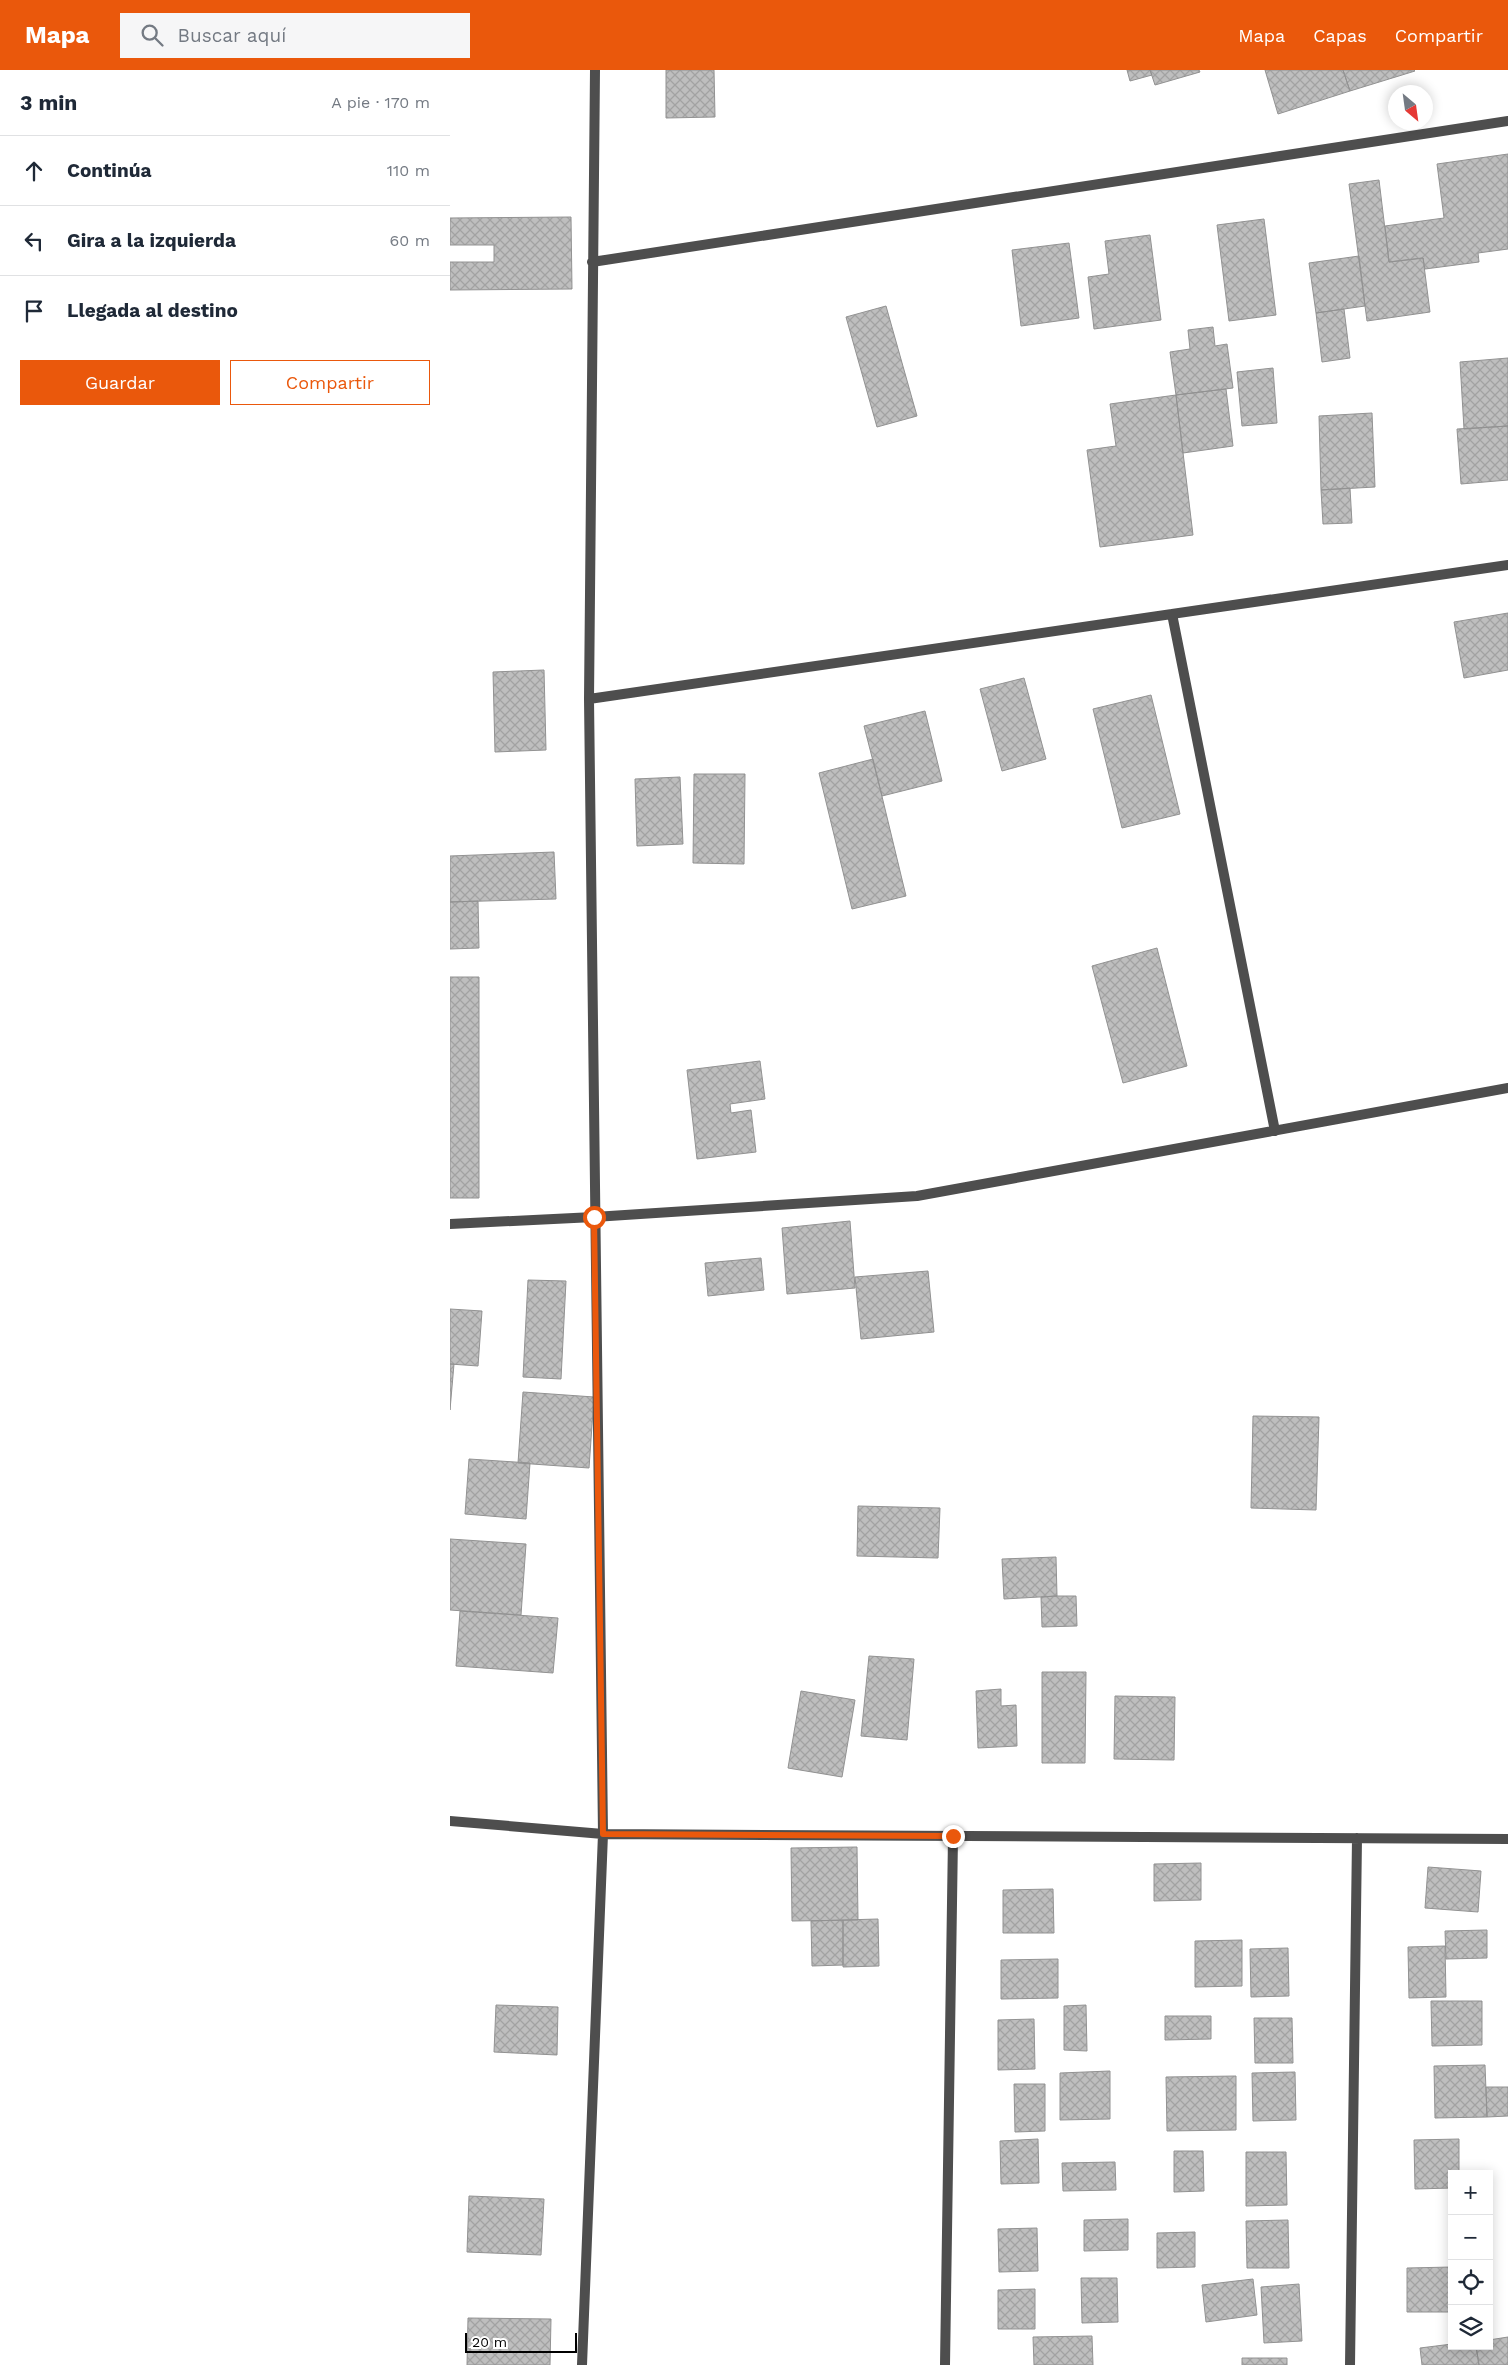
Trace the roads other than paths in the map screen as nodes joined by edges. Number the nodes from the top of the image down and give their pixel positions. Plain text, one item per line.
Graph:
1 (594, 70) edge
2 (1508, 121) edge
3 (592, 262) junction
4 (1508, 565) edge
5 (1172, 614) junction
6 (589, 699) junction
7 (1508, 1088) edge
8 (1275, 1131) junction
9 (594, 1217) junction
10 (450, 1224) edge
11 (450, 1821) edge
12 (603, 1834) junction
13 (953, 1836) junction
14 (1357, 1838) junction
15 (1508, 1839) edge
16 (582, 2365) edge
17 (945, 2365) edge
18 (1350, 2365) edge

1 - 3 street
2 - 3 street
3 - 6 street
4 - 5 street
5 - 6 street
5 - 8 street
6 - 9 street
7 - 8 street
8 - 9 street
9 - 10 street
9 - 12 street
11 - 12 street
12 - 13 street
12 - 16 street
13 - 14 street
13 - 17 street
14 - 15 street
14 - 18 street

